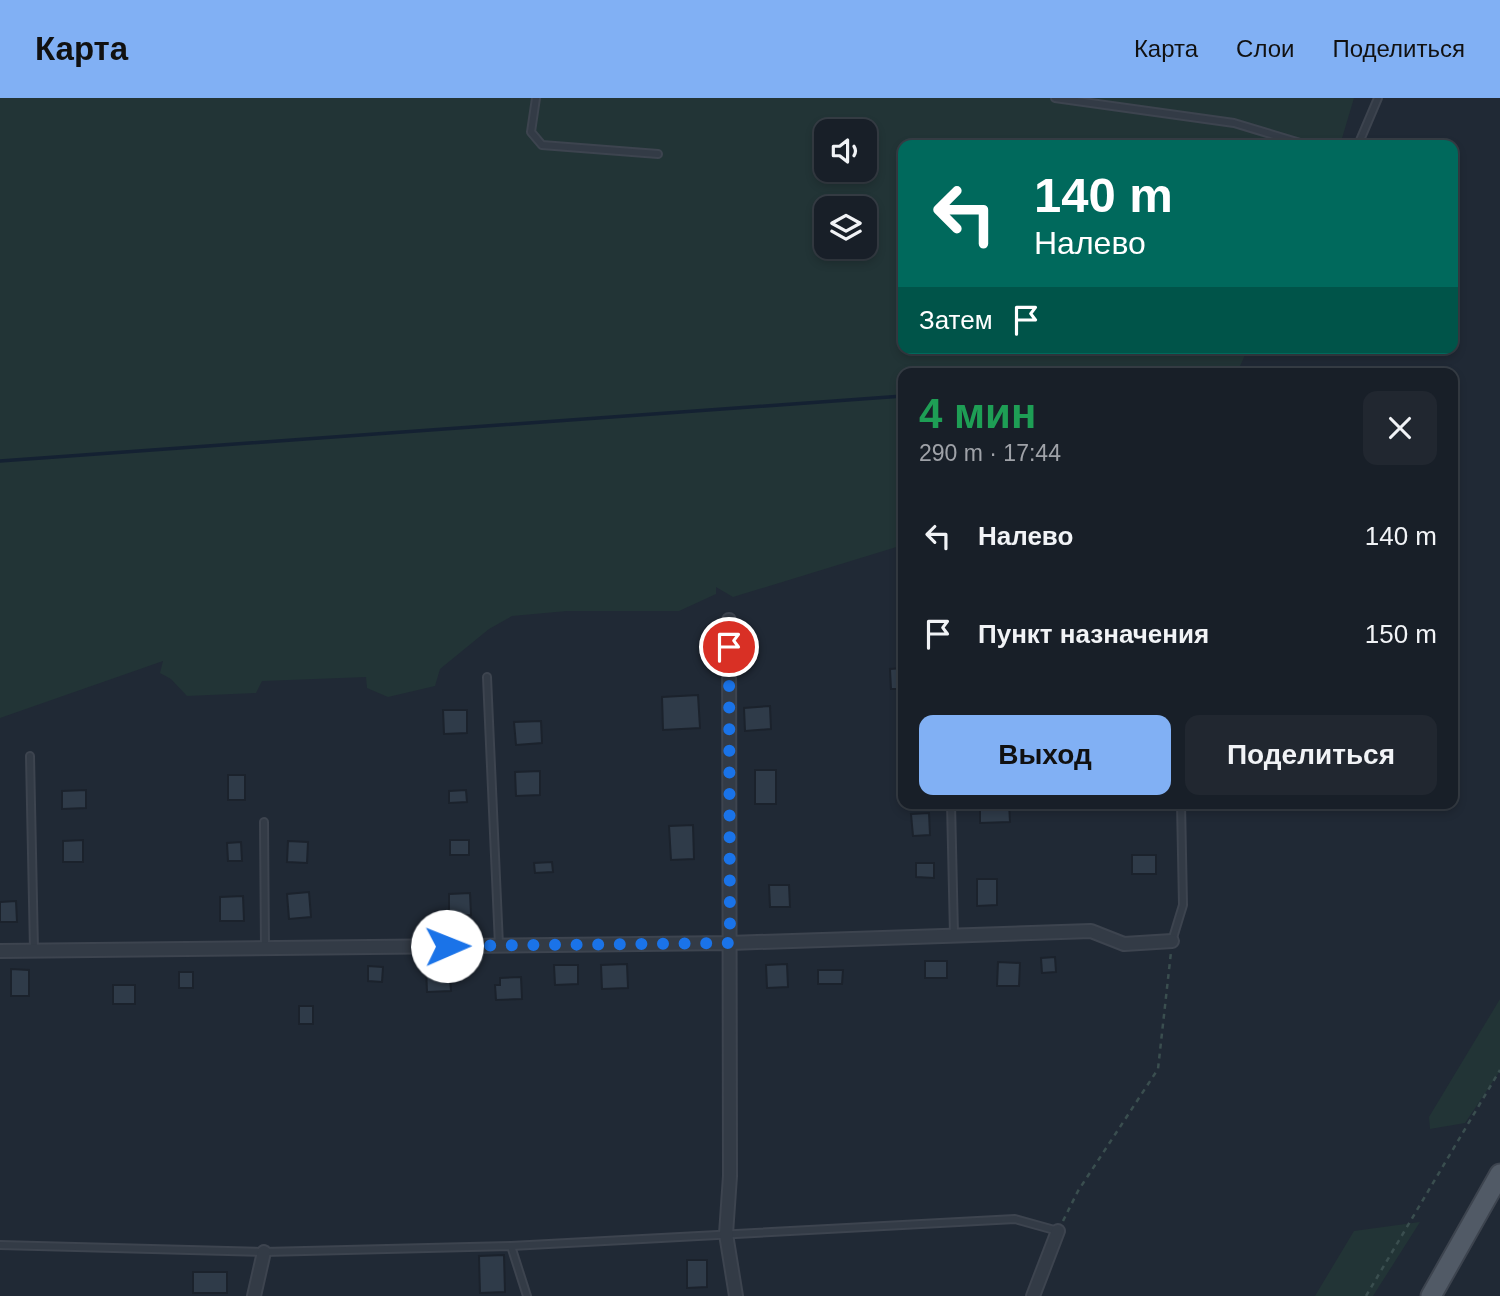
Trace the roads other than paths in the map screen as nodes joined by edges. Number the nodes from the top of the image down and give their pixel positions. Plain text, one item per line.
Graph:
1 (536, 98) edge
2 (1055, 98) edge
3 (1378, 98) edge
4 (1290, 140) edge
5 (1360, 140) edge
6 (658, 154) dead end
7 (729, 620) dead end
8 (487, 677) dead end
9 (30, 756) dead end
10 (951, 809) edge
11 (1181, 809) edge
12 (264, 822) dead end
13 (954, 935) junction
14 (1172, 941) joint
15 (730, 943) junction
16 (499, 945) junction
17 (265, 948) junction
18 (34, 950) junction
19 (0, 951) edge
20 (1500, 1174) edge
21 (1058, 1231) joint
22 (726, 1234) junction
23 (0, 1245) edge
24 (511, 1247) junction
25 (264, 1252) junction
26 (254, 1296) edge
27 (527, 1296) edge
28 (736, 1296) edge
29 (1033, 1296) edge
30 (1431, 1296) edge

1 - 6 lane
2 - 4 lane
3 - 5 lane
7 - 15 street
8 - 16 lane
9 - 18 lane
10 - 13 lane
11 - 14 lane
12 - 17 lane
13 - 14 street
13 - 15 street
15 - 16 street
15 - 22 street
16 - 17 street
17 - 18 street
18 - 19 street
20 - 30 main road
21 - 22 lane
21 - 29 street
22 - 24 lane
22 - 28 street
23 - 25 lane
24 - 25 lane
24 - 27 lane
25 - 26 street

